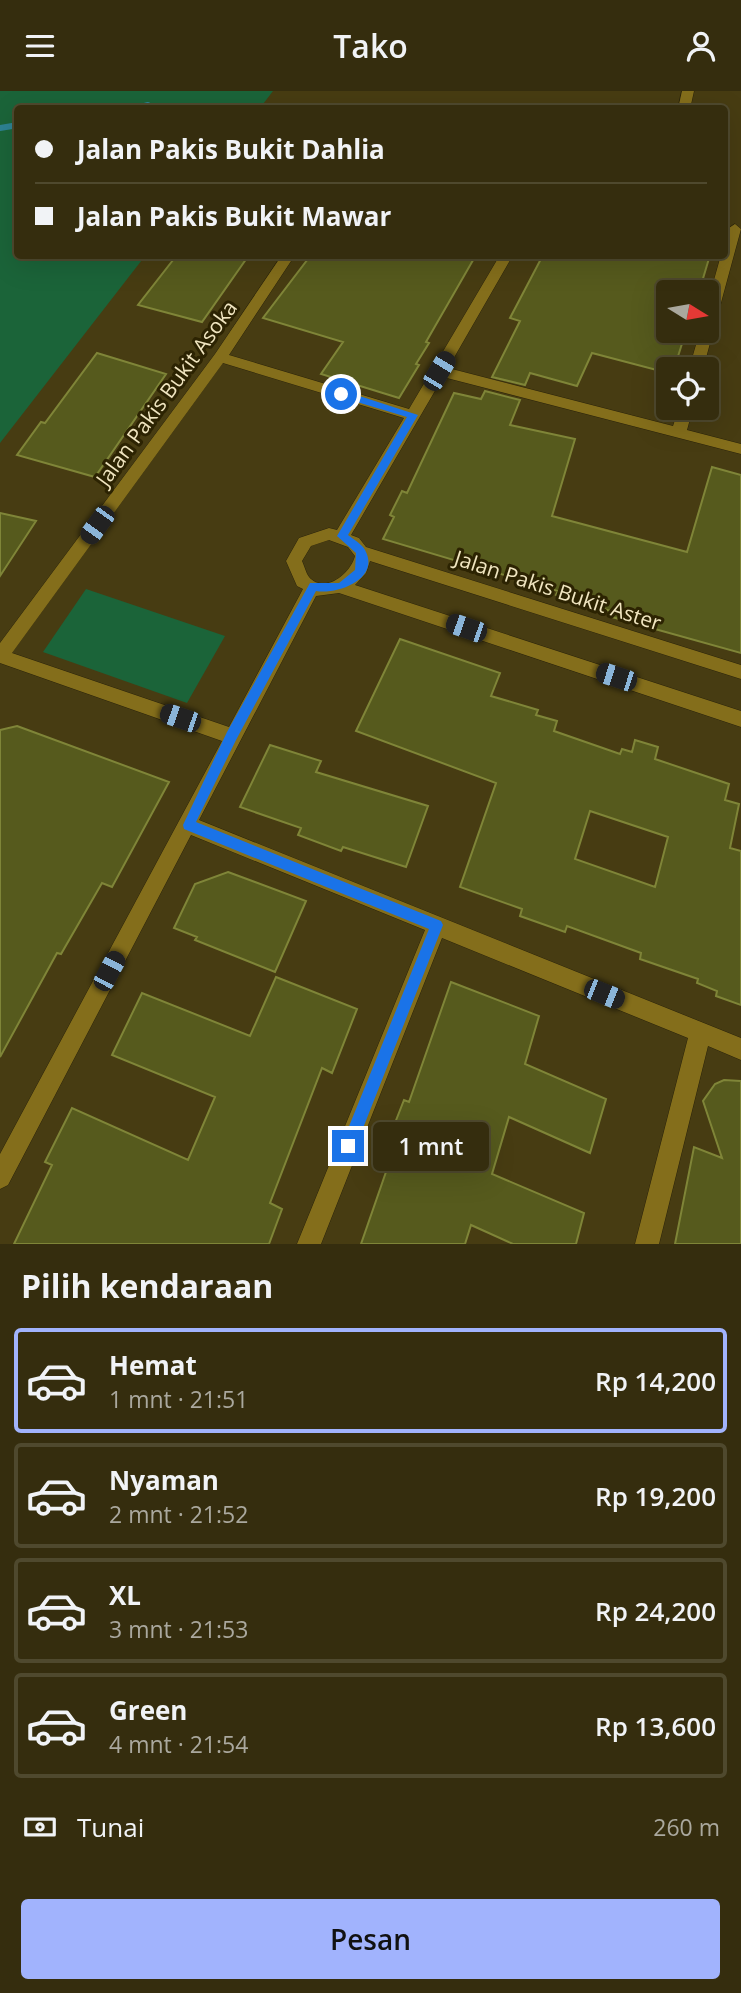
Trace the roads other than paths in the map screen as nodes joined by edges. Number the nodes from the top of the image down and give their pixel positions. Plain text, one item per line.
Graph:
1 (733, 228) edge
2 (728, 248) edge
3 (286, 259) edge
4 (505, 259) edge
5 (725, 259) edge
6 (719, 283) edge
7 (220, 357) junction
8 (439, 371) junction
9 (413, 415) junction
10 (683, 420) edge
11 (679, 433) junction
12 (741, 449) edge
13 (342, 536) junction
14 (360, 551) junction
15 (313, 586) junction
16 (341, 587) junction
17 (0, 656) edge
18 (741, 672) edge
19 (741, 719) edge
20 (232, 736) junction
21 (189, 825) junction
22 (437, 925) junction
23 (700, 1033) junction
24 (741, 1049) edge
25 (0, 1177) edge
26 (309, 1244) edge
27 (647, 1244) edge

1 - 2 street
3 - 7 street, Jalan Pakis Bukit Asoka
4 - 8 street
5 - 6 street
7 - 9 street
7 - 17 street, Jalan Pakis Bukit Asoka
8 - 9 street
8 - 11 street
9 - 13 street
10 - 11 street
11 - 12 street
13 - 14 street
13 - 15 street
14 - 16 street
14 - 18 street, Jalan Pakis Bukit Aster
15 - 16 street
15 - 20 street
16 - 19 street
17 - 20 street
20 - 21 street
21 - 22 street
21 - 25 street
22 - 23 street
22 - 26 street
23 - 24 street
23 - 27 street

